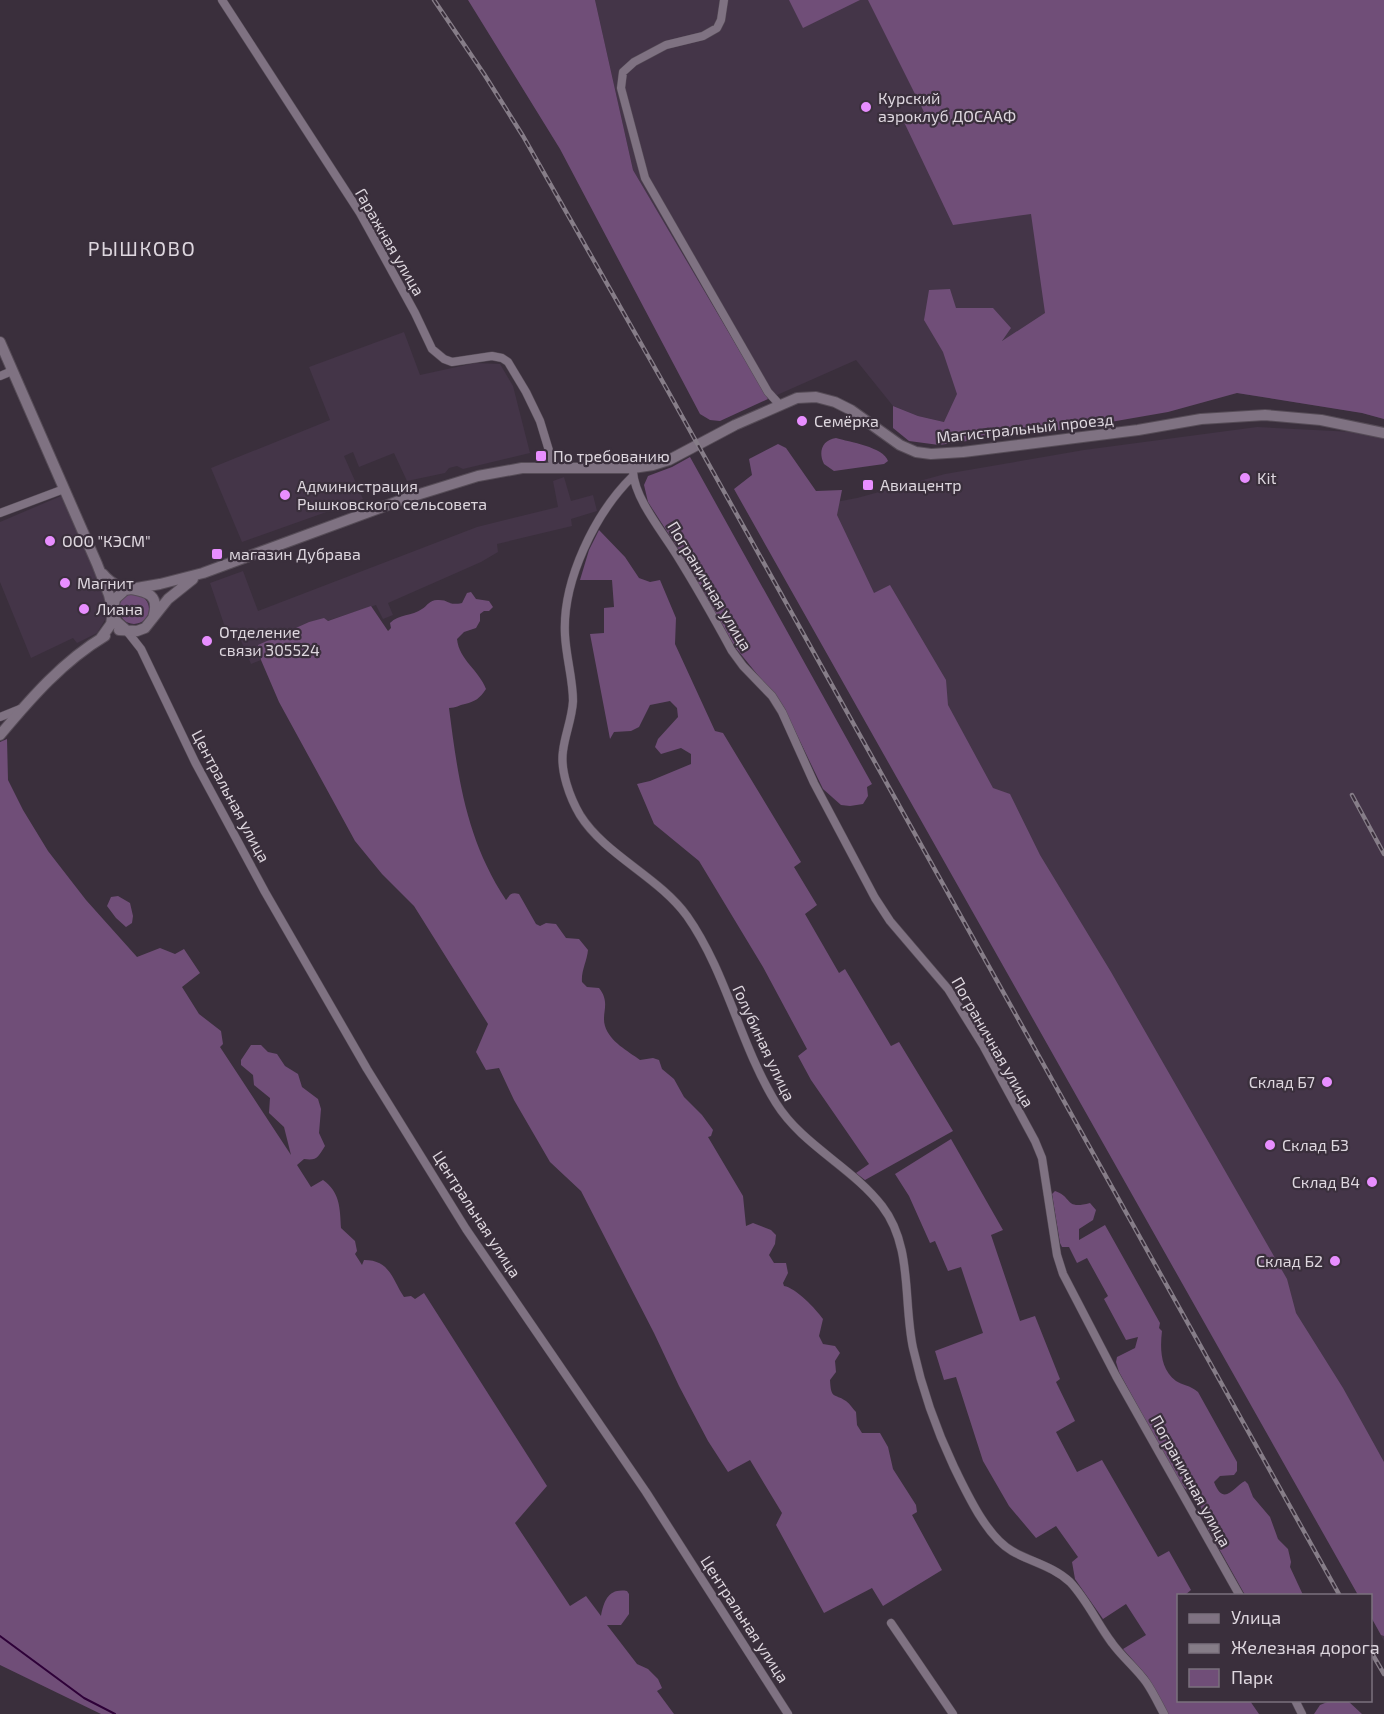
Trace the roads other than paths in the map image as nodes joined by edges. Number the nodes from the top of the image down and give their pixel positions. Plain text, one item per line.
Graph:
1 (222, 0) edge
2 (724, 0) edge
3 (0, 342) edge
4 (12, 371) junction
5 (0, 376) edge
6 (780, 404) junction
7 (1384, 433) edge
8 (554, 467) junction
9 (633, 472) junction
10 (64, 489) junction
11 (0, 513) edge
12 (97, 564) junction
13 (203, 573) junction
14 (135, 588) junction
15 (112, 608) junction
16 (153, 618) junction
17 (145, 628) junction
18 (125, 629) junction
19 (100, 638) junction
20 (141, 649) junction
21 (21, 709) junction
22 (0, 717) edge
23 (0, 735) edge
24 (1239, 1594) edge
25 (891, 1623) dead end
26 (788, 1714) edge
27 (953, 1714) edge
28 (1164, 1714) edge

1 - 8 street, Гаражная улица
2 - 6 street
3 - 4 main road
4 - 5 street
4 - 10 main road
6 - 7 main road, Магистральный проезд
6 - 9 main road, Магистральный проезд
8 - 9 main road, Магистральный проезд
8 - 13 main road, Магистральный проезд
9 - 24 street, Пограничная улица
9 - 28 street, Голубиная улица
10 - 11 street
10 - 12 main road
12 - 14 main road
12 - 15 main road
13 - 14 main road
13 - 16 main road
14 - 15 main road
14 - 16 main road
15 - 18 main road
15 - 19 main road
16 - 17 main road
17 - 18 main road
17 - 20 street
18 - 19 main road
18 - 20 street, Центральная улица
19 - 21 main road
20 - 26 street, Центральная улица
21 - 22 street
21 - 23 main road
25 - 27 street

